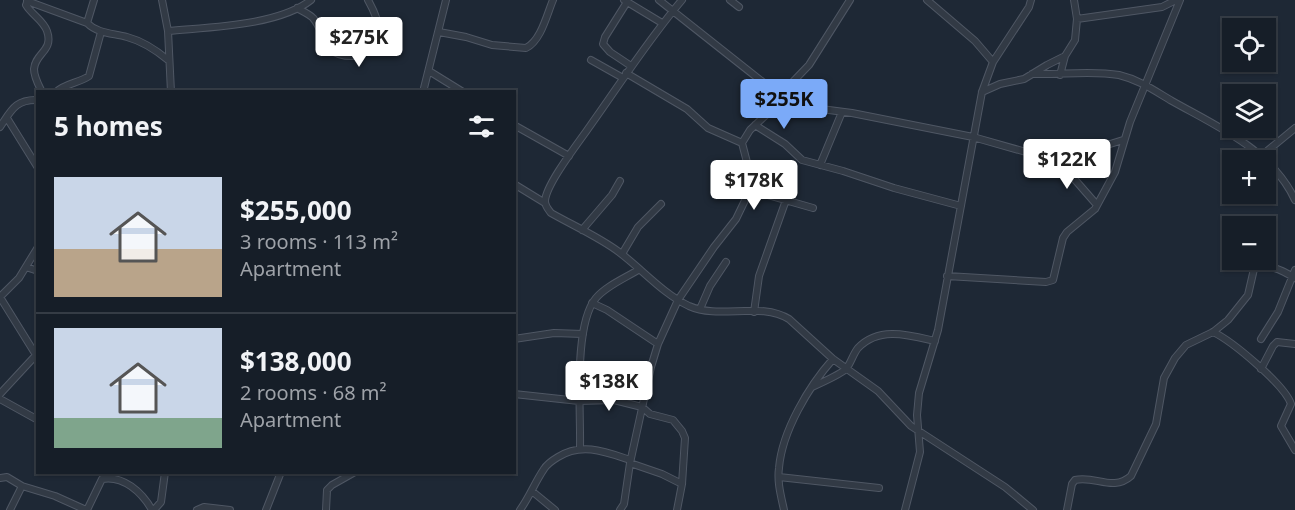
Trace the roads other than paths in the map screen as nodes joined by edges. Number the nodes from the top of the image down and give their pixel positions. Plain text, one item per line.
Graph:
1 (28, 0) edge
2 (94, 0) edge
3 (311, 0) edge
4 (368, 0) edge
5 (446, 0) edge
6 (553, 0) edge
7 (658, 0) edge
8 (682, 0) edge
9 (730, 0) edge
10 (850, 0) edge
11 (927, 0) edge
12 (1031, 0) edge
13 (1074, 0) edge
14 (1178, 0) edge
15 (161, 1) edge
16 (625, 1) edge
17 (739, 7) dead end
18 (297, 8) junction
19 (673, 10) junction
20 (1077, 19) junction
21 (87, 23) junction
22 (662, 23) junction
23 (168, 31) junction
24 (101, 32) junction
25 (439, 32) junction
26 (1065, 56) junction
27 (168, 60) junction
28 (591, 60) dead end
29 (993, 62) junction
30 (631, 66) junction
31 (429, 71) junction
32 (1032, 74) junction
33 (1060, 75) junction
34 (624, 76) junction
35 (1146, 84) junction
36 (41, 90) edge
37 (58, 90) edge
38 (171, 90) edge
39 (424, 90) edge
40 (460, 90) edge
41 (982, 92) junction
42 (778, 99) junction
43 (36, 100) edge
44 (842, 112) junction
45 (7, 118) junction
46 (755, 125) junction
47 (516, 126) edge
48 (0, 127) edge
49 (1295, 128) edge
50 (973, 136) junction
51 (1123, 140) junction
52 (742, 142) junction
53 (1252, 150) edge
54 (1268, 150) edge
55 (569, 156) junction
56 (1056, 158) junction
57 (36, 165) edge
58 (820, 165) junction
59 (1276, 171) edge
60 (620, 181) dead end
61 (516, 185) edge
62 (750, 190) junction
63 (786, 200) junction
64 (1295, 200) edge
65 (545, 203) junction
66 (661, 204) dead end
67 (1097, 205) junction
68 (961, 206) junction
69 (813, 208) dead end
70 (582, 230) junction
71 (36, 250) edge
72 (622, 254) junction
73 (726, 262) dead end
74 (26, 267) junction
75 (36, 270) edge
76 (638, 270) junction
77 (1294, 275) edge
78 (947, 276) junction
79 (0, 297) edge
80 (678, 300) junction
81 (592, 303) junction
82 (700, 309) junction
83 (754, 312) junction
84 (1213, 332) junction
85 (583, 334) junction
86 (516, 339) edge
87 (1261, 339) dead end
88 (935, 341) junction
89 (658, 344) junction
90 (1295, 344) edge
91 (36, 359) edge
92 (833, 359) junction
93 (846, 368) junction
94 (1261, 369) junction
95 (811, 388) junction
96 (516, 393) edge
97 (0, 394) edge
98 (0, 399) edge
99 (579, 400) junction
100 (642, 407) junction
101 (36, 419) edge
102 (919, 433) junction
103 (580, 448) junction
104 (1295, 450) edge
105 (630, 462) junction
106 (165, 474) edge
107 (280, 474) edge
108 (352, 474) edge
109 (102, 476) edge
110 (778, 477) junction
111 (0, 478) edge
112 (682, 484) junction
113 (22, 486) junction
114 (879, 488) dead end
115 (533, 492) junction
116 (10, 510) edge
117 (87, 510) edge
118 (153, 510) edge
119 (197, 510) edge
120 (230, 510) edge
121 (266, 510) edge
122 (326, 510) edge
123 (520, 510) edge
124 (555, 510) edge
125 (620, 510) edge
126 (677, 510) edge
127 (784, 510) edge
128 (905, 510) edge
129 (1033, 510) edge
130 (1067, 510) edge

1 - 21 street
1 - 36 street
2 - 21 street
3 - 18 street
4 - 18 street
5 - 25 street
6 - 25 street
7 - 19 street
8 - 19 street
9 - 17 street
10 - 42 street
11 - 29 street
12 - 29 street
13 - 20 street
14 - 20 street
14 - 35 street
15 - 23 street
16 - 22 street
16 - 30 street
18 - 23 street
19 - 22 street
19 - 42 street
20 - 26 street
21 - 24 street
22 - 30 street
23 - 27 street
24 - 27 street
24 - 37 street
25 - 31 street
26 - 32 street
26 - 33 street
27 - 38 street
28 - 34 street
29 - 41 street
30 - 34 street
31 - 39 street
31 - 40 street
32 - 33 street
32 - 41 street
33 - 35 street
34 - 52 street
34 - 55 street
35 - 51 street
35 - 53 street
41 - 50 street
42 - 44 street
42 - 46 street
43 - 45 street
44 - 50 street
44 - 58 street
45 - 48 street
45 - 57 street
46 - 52 street
46 - 58 street
47 - 55 street
49 - 54 street
50 - 56 street
50 - 68 street
51 - 56 street
51 - 67 street
52 - 62 street
55 - 65 street
56 - 67 street
58 - 68 street
59 - 64 street
60 - 70 street
61 - 65 street
62 - 63 street
62 - 80 street
63 - 69 street
63 - 83 street
65 - 70 street
66 - 72 street
67 - 78 street
68 - 78 street
70 - 72 street
71 - 74 street
72 - 76 street
73 - 82 street
74 - 75 street
74 - 79 street
76 - 80 street
76 - 81 street
77 - 84 street
77 - 87 street
78 - 88 street
79 - 91 street
80 - 82 street
80 - 89 street
81 - 85 street
81 - 89 street
82 - 83 street
83 - 92 street
84 - 94 street
84 - 130 street
85 - 86 street
85 - 99 street
88 - 93 street
88 - 102 street
89 - 100 street
90 - 94 street
91 - 97 street
92 - 93 street
92 - 95 street
93 - 95 street
93 - 102 street
94 - 104 street
95 - 110 street
96 - 99 street
98 - 101 street
99 - 100 street
99 - 103 street
100 - 105 street
100 - 112 street
102 - 128 street
102 - 129 street
103 - 105 street
103 - 115 street
105 - 112 street
105 - 125 street
106 - 118 street
107 - 121 street
108 - 122 street
109 - 117 street
109 - 118 street
110 - 114 street
110 - 127 street
111 - 113 street
112 - 126 street
113 - 116 street
113 - 117 street
115 - 123 street
115 - 124 street
119 - 120 street

